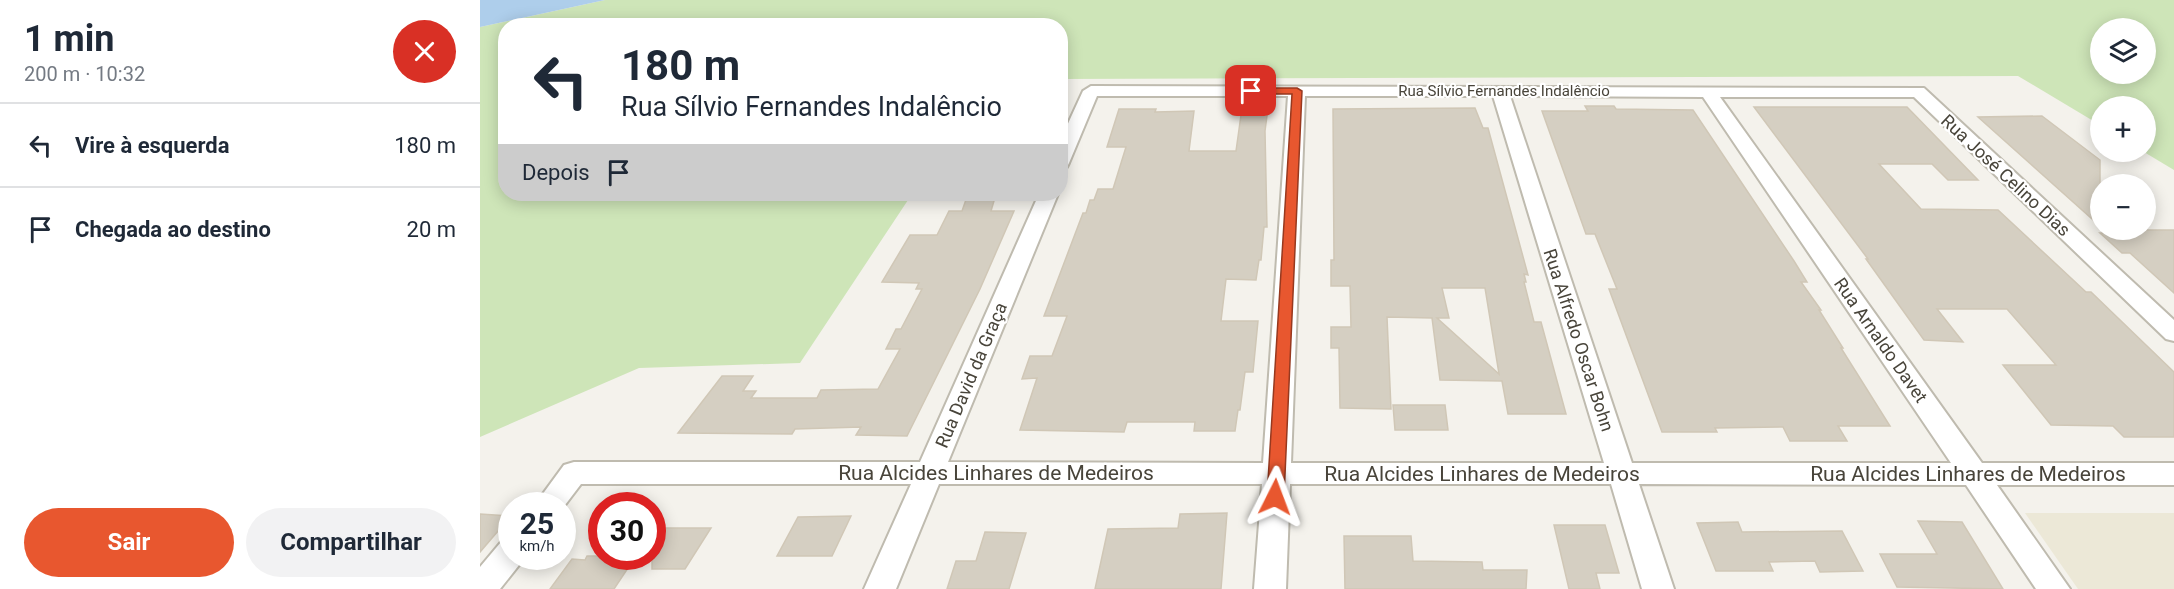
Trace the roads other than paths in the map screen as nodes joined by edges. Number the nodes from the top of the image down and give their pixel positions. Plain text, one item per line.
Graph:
1 (1297, 91) junction
2 (1500, 91) junction
3 (1708, 92) junction
4 (1918, 92) joint
5 (1068, 144) edge
6 (1045, 201) edge
7 (2174, 333) edge
8 (929, 474) junction
9 (1277, 474) junction
10 (1621, 474) junction
11 (1974, 474) junction
12 (2174, 474) edge
13 (559, 492) edge
14 (498, 568) edge
15 (481, 589) edge
16 (880, 589) edge
17 (1270, 589) edge
18 (1658, 589) edge
19 (2054, 589) edge

1 - 2 street, Rua Sílvio Fernandes Indalêncio
1 - 5 street, Rua Sílvio Fernandes Indalêncio
1 - 9 street
2 - 3 street, Rua Sílvio Fernandes Indalêncio
2 - 10 street, Rua Alfredo Oscar Bohn
3 - 4 street, Rua Sílvio Fernandes Indalêncio
3 - 11 street, Rua Arnaldo Davet
4 - 7 street, Rua José Celino Dias
6 - 8 street, Rua David da Graça
8 - 9 street, Rua Alcides Linhares de Medeiros
8 - 13 street, Rua Alcides Linhares de Medeiros
8 - 16 street, Rua David da Graça
9 - 10 street, Rua Alcides Linhares de Medeiros
9 - 17 street
10 - 11 street, Rua Alcides Linhares de Medeiros
10 - 18 street, Rua Alfredo Oscar Bohn
11 - 12 street, Rua Alcides Linhares de Medeiros
11 - 19 street, Rua Arnaldo Davet
14 - 15 street

